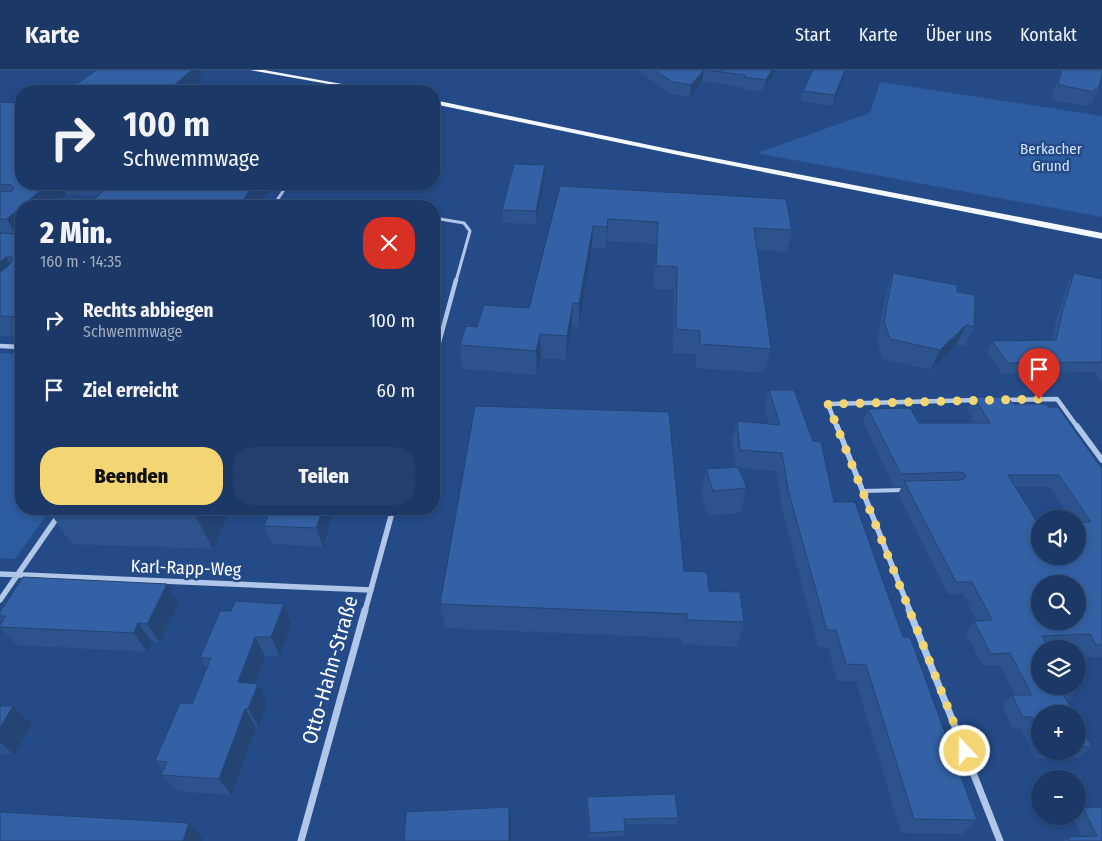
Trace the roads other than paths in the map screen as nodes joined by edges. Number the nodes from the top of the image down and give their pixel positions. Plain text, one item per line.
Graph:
1 (253, 70) edge
2 (299, 70) edge
3 (342, 85) edge
4 (361, 85) edge
5 (440, 103) edge
6 (440, 219) edge
7 (1102, 236) edge
8 (440, 339) edge
9 (0, 346) edge
10 (15, 347) edge
11 (980, 400) edge
12 (999, 400) edge
13 (1102, 460) edge
14 (908, 490) edge
15 (862, 491) junction
16 (59, 515) edge
17 (391, 515) edge
18 (0, 574) edge
19 (17, 576) junction
20 (371, 590) junction
21 (0, 600) edge
22 (301, 841) edge
23 (1000, 841) edge

1 - 3 main road
2 - 4 main road
5 - 7 main road
6 - 8 street
9 - 10 street
11 - 15 street
12 - 13 street
14 - 15 lane
15 - 23 street
16 - 19 street
17 - 20 street, Otto-Hahn-Straße
18 - 19 street, Karl-Rapp-Weg
19 - 20 street, Karl-Rapp-Weg
19 - 21 street
20 - 22 street, Otto-Hahn-Straße

